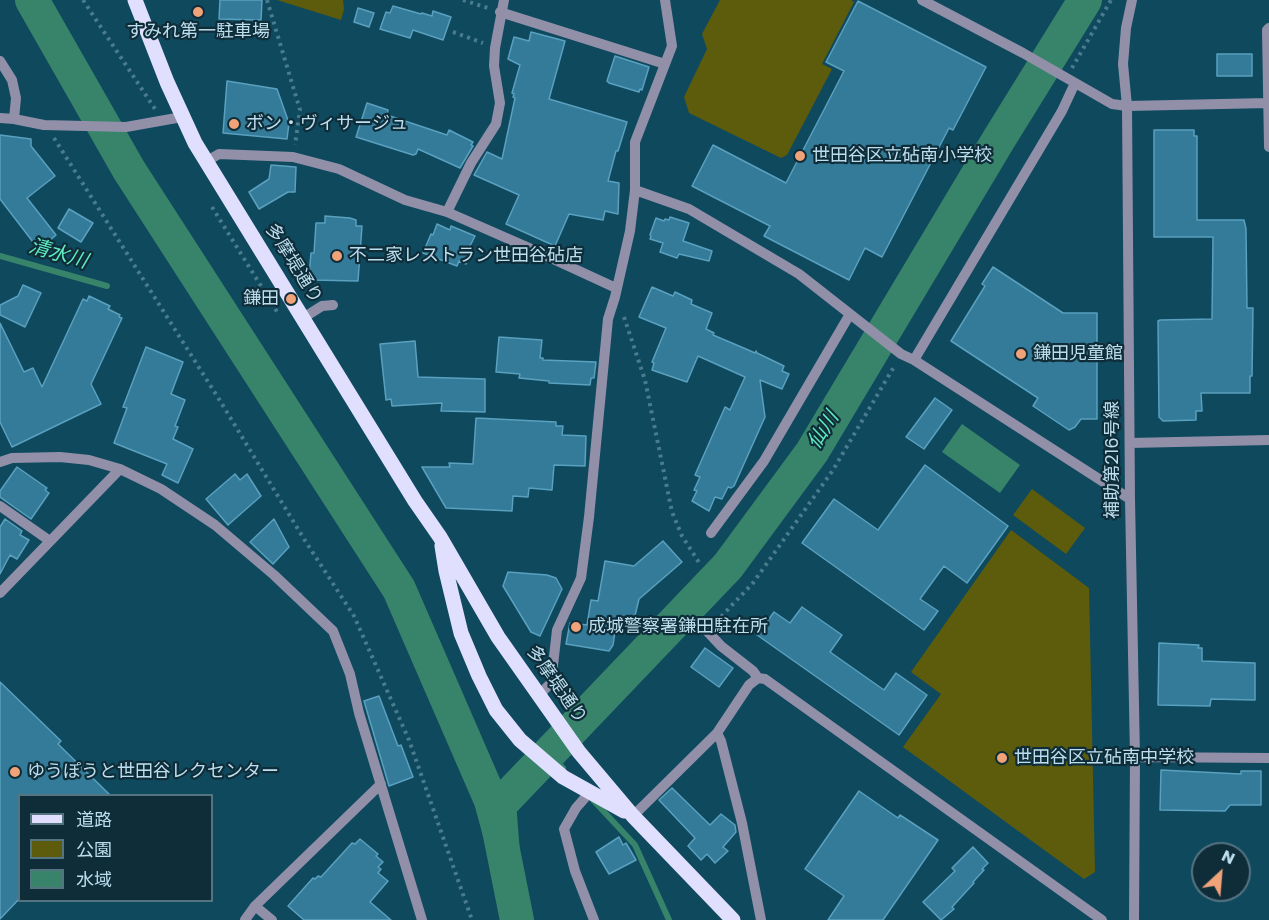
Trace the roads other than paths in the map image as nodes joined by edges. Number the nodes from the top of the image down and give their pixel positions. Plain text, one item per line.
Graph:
1 (135, 0) edge
2 (504, 0) edge
3 (665, 0) edge
4 (922, 0) edge
5 (1132, 0) edge
6 (500, 12) junction
7 (1269, 28) edge
8 (0, 61) edge
9 (665, 64) junction
10 (1070, 80) junction
11 (1268, 104) edge
12 (1127, 106) junction
13 (182, 117) junction
14 (0, 118) edge
15 (14, 119) junction
16 (1269, 147) edge
17 (207, 161) junction
18 (635, 190) junction
19 (410, 201) junction
20 (447, 212) junction
21 (405, 213) dead end
22 (616, 293) junction
23 (333, 305) dead end
24 (850, 314) junction
25 (303, 318) junction
26 (914, 360) junction
27 (1269, 440) edge
28 (1130, 443) junction
29 (0, 462) edge
30 (120, 469) junction
31 (1130, 499) junction
32 (0, 506) edge
33 (711, 533) dead end
34 (441, 537) junction
35 (50, 541) junction
36 (0, 593) edge
37 (707, 631) dead end
38 (758, 678) junction
39 (538, 696) junction
40 (717, 733) junction
41 (1135, 757) junction
42 (1269, 758) edge
43 (381, 784) junction
44 (590, 792) junction
45 (633, 816) junction
46 (255, 906) junction
47 (245, 920) edge
48 (272, 920) edge
49 (422, 920) edge
50 (594, 920) edge
51 (733, 920) edge
52 (761, 920) edge
53 (1102, 920) edge
54 (1134, 920) edge

1 - 13 main road, 多摩堤通り
2 - 6 street
3 - 9 street
4 - 10 street
5 - 12 street, 補助第216号線
6 - 9 street
6 - 20 street
7 - 11 street
8 - 15 street
9 - 18 street
10 - 12 street
10 - 26 street
11 - 12 street
11 - 16 street
12 - 28 street, 補助第216号線
13 - 15 street
13 - 17 main road, 多摩堤通り
14 - 15 street
17 - 19 street
17 - 25 main road, 多摩堤通り
18 - 22 street
18 - 24 street
19 - 20 street
19 - 21 street
20 - 22 street
22 - 39 street
23 - 25 street
24 - 26 street
24 - 33 street
25 - 34 main road, 多摩堤通り
26 - 31 street
27 - 28 street
28 - 31 street, 補助第216号線
29 - 30 street
30 - 35 street
30 - 43 street
31 - 41 street, 補助第216号線
32 - 35 street
34 - 39 main road, 多摩堤通り
34 - 44 main road, 多摩堤通り
35 - 36 street
37 - 38 street
38 - 40 street
38 - 53 street
39 - 45 main road, 多摩堤通り
40 - 45 street
40 - 52 street
41 - 42 street
41 - 54 street, 補助第216号線
43 - 46 street
43 - 49 street
44 - 45 main road, 多摩堤通り
44 - 50 street
45 - 51 main road, 多摩堤通り
46 - 47 street
46 - 48 street

